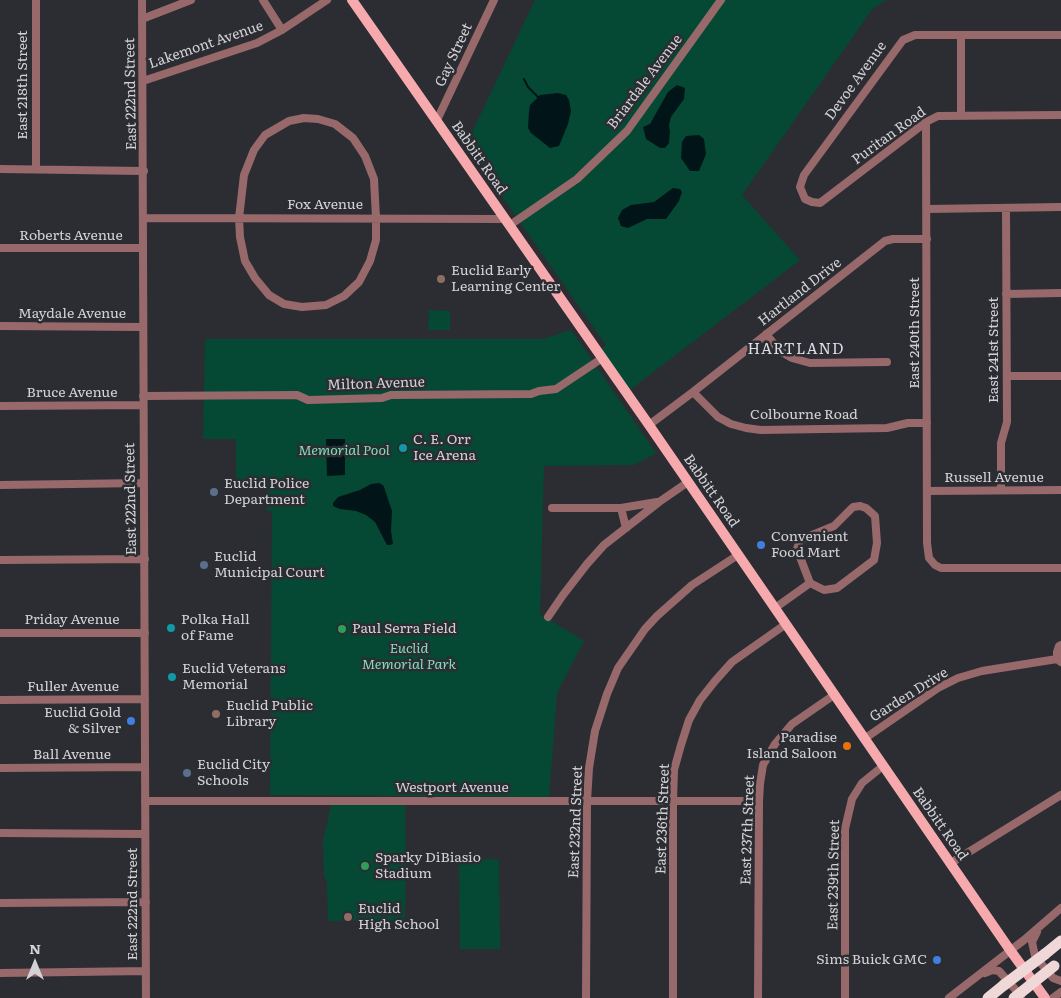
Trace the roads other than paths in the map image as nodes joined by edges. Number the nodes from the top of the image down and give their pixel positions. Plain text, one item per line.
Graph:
1 (36, 0) edge
2 (142, 0) edge
3 (191, 0) edge
4 (263, 0) edge
5 (327, 0) edge
6 (352, 0) edge
7 (494, 0) edge
8 (721, 0) edge
9 (142, 19) junction
10 (282, 30) junction
11 (961, 35) junction
12 (1061, 35) edge
13 (143, 81) junction
14 (1061, 115) edge
15 (961, 116) junction
16 (437, 120) junction
17 (926, 122) junction
18 (0, 169) edge
19 (36, 169) junction
20 (144, 171) junction
21 (830, 196) joint
22 (1061, 207) edge
23 (1006, 208) junction
24 (927, 209) junction
25 (144, 218) junction
26 (239, 218) junction
27 (376, 218) junction
28 (508, 222) junction
29 (927, 239) junction
30 (0, 248) edge
31 (143, 248) junction
32 (1061, 293) edge
33 (1006, 294) junction
34 (0, 326) edge
35 (143, 327) junction
36 (766, 334) junction
37 (601, 359) junction
38 (887, 362) dead end
39 (1007, 376) junction
40 (1061, 376) edge
41 (693, 392) junction
42 (143, 396) junction
43 (143, 405) junction
44 (0, 406) edge
45 (927, 423) junction
46 (649, 425) junction
47 (688, 482) junction
48 (144, 483) junction
49 (0, 485) edge
50 (1002, 490) junction
51 (1061, 490) edge
52 (927, 491) junction
53 (659, 502) junction
54 (552, 508) dead end
55 (621, 508) junction
56 (626, 528) junction
57 (738, 555) junction
58 (145, 559) junction
59 (0, 560) edge
60 (1061, 568) edge
61 (810, 583) junction
62 (775, 608) junction
63 (548, 617) dead end
64 (786, 624) junction
65 (0, 633) edge
66 (145, 633) junction
67 (1061, 645) edge
68 (1059, 660) edge
69 (834, 696) junction
70 (145, 699) junction
71 (0, 700) edge
72 (864, 738) junction
73 (883, 766) junction
74 (145, 767) junction
75 (0, 768) edge
76 (1061, 795) edge
77 (673, 800) junction
78 (759, 800) junction
79 (145, 801) junction
80 (587, 801) junction
81 (0, 833) edge
82 (145, 834) junction
83 (951, 864) junction
84 (146, 902) junction
85 (0, 903) edge
86 (1061, 908) edge
87 (1044, 922) junction
88 (1061, 941) edge
89 (1010, 950) junction
90 (1058, 964) edge
91 (146, 971) junction
92 (0, 972) edge
93 (976, 977) junction
94 (1061, 981) edge
95 (1061, 992) edge
96 (146, 998) edge
97 (586, 998) edge
98 (673, 998) edge
99 (758, 998) edge
100 (845, 998) edge
101 (949, 998) edge
102 (988, 998) edge
103 (1014, 998) edge
104 (1022, 998) edge
105 (1045, 998) edge
106 (1053, 998) edge

1 - 19 street, East 218th Street
2 - 9 street, East 222nd Street
3 - 9 street
4 - 10 street
5 - 10 street, Lakemont Avenue
6 - 16 main road, Babbitt Road
7 - 16 street, Gay Street
8 - 28 street, Briardale Avenue
9 - 13 street, East 222nd Street
10 - 13 street, Lakemont Avenue
11 - 12 street, Devoe Avenue
11 - 15 street
11 - 21 street, Devoe Avenue
13 - 20 street, East 222nd Street
14 - 15 street, Puritan Road
15 - 17 street, Puritan Road
16 - 28 main road, Babbitt Road
17 - 21 street, Puritan Road
17 - 24 street, East 240th Street
18 - 19 street
19 - 20 street
20 - 25 street, East 222nd Street
22 - 23 street
23 - 24 street
23 - 33 street, East 241st Street
24 - 29 street, East 240th Street
25 - 26 street, Fox Avenue
25 - 31 street, East 222nd Street
26 - 27 street, Fox Avenue
26 - 27 street
26 - 27 street
27 - 28 street, Fox Avenue
28 - 37 main road, Babbitt Road
29 - 36 street, Hartland Drive
29 - 45 street, East 240th Street
30 - 31 street, Roberts Avenue
31 - 35 street, East 222nd Street
32 - 33 street
33 - 39 street, East 241st Street
34 - 35 street, Maydale Avenue
35 - 42 street, East 222nd Street
36 - 38 street
36 - 41 street, Hartland Drive
37 - 42 street, Milton Avenue
37 - 46 main road, Babbitt Road
39 - 40 street
39 - 50 street, East 241st Street
41 - 45 street, Colbourne Road
41 - 46 street, Hartland Drive
42 - 43 street, East 222nd Street
43 - 44 street, Bruce Avenue
43 - 48 street, East 222nd Street
45 - 52 street, East 240th Street
46 - 47 main road, Babbitt Road
47 - 53 street
47 - 57 main road, Babbitt Road
48 - 49 street
48 - 58 street, East 222nd Street
50 - 51 street, Russell Avenue
50 - 52 street, Russell Avenue
52 - 60 street, East 240th Street
53 - 55 street
53 - 56 street
54 - 55 street
55 - 56 street
56 - 63 street
57 - 62 main road, Babbitt Road
57 - 80 street, East 232nd Street
58 - 59 street
58 - 66 street, East 222nd Street
61 - 61 street
61 - 62 street
62 - 64 main road, Babbitt Road
64 - 69 main road, Babbitt Road
64 - 77 street, East 236th Street
65 - 66 street, Priday Avenue
66 - 70 street, East 222nd Street
67 - 68 street, Garden Drive
68 - 72 street, Garden Drive
69 - 72 main road, Babbitt Road
69 - 78 street, East 237th Street
70 - 71 street, Fuller Avenue
70 - 74 street, East 222nd Street
72 - 73 main road, Babbitt Road
73 - 83 main road, Babbitt Road
73 - 100 street, East 239th Street
74 - 75 street, Ball Avenue
74 - 79 street, East 222nd Street
76 - 83 street
77 - 78 street, Westport Avenue
77 - 80 street, Westport Avenue
77 - 98 street, East 236th Street
78 - 99 street, East 237th Street
79 - 80 street, Westport Avenue
79 - 82 street, East 222nd Street
80 - 97 street, East 232nd Street
81 - 82 street
82 - 84 street, East 222nd Street
83 - 89 main road, Babbitt Road
84 - 85 street
84 - 91 street, East 222nd Street
86 - 87 street
87 - 89 street
87 - 94 street
88 - 102 highway, bridge
89 - 93 street
89 - 105 main road, Babbitt Road
90 - 103 highway, bridge
91 - 92 street
91 - 96 street, East 222nd Street
93 - 101 street
93 - 104 street
95 - 106 street

